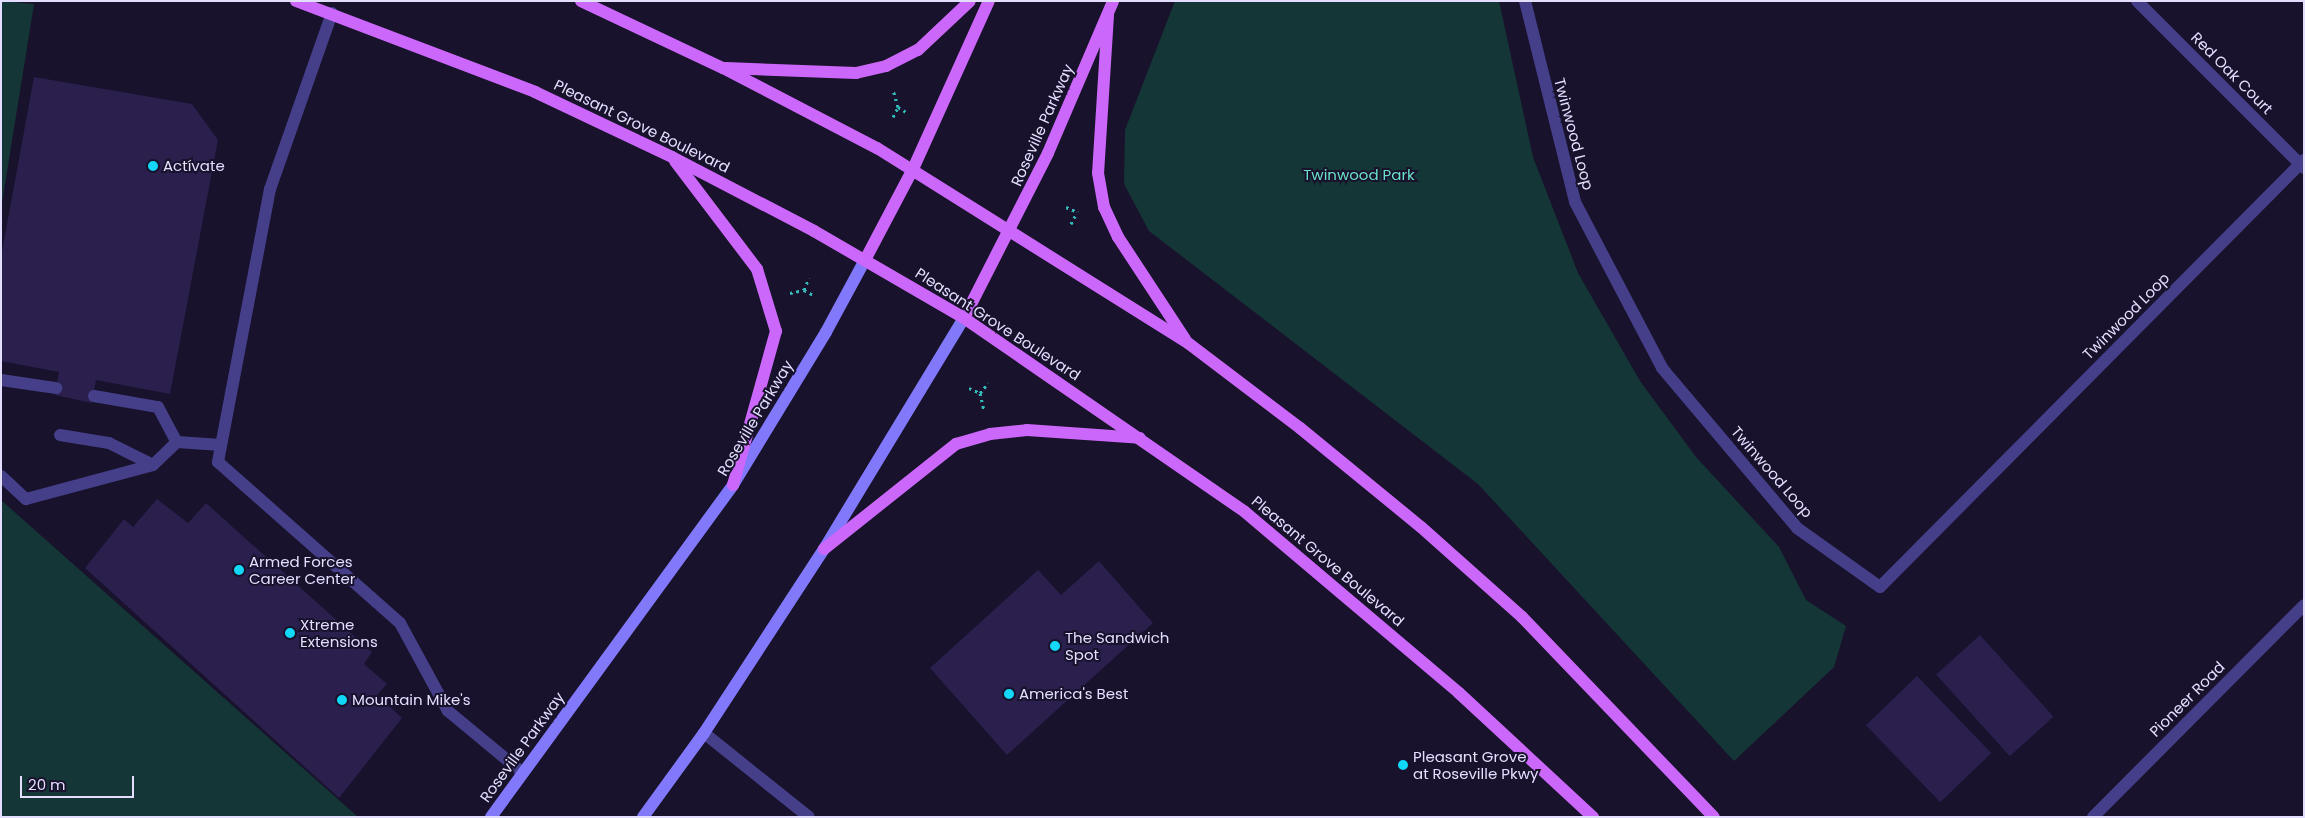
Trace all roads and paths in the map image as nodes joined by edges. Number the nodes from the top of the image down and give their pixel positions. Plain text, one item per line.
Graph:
1 (296, 1) edge
2 (581, 1) edge
3 (970, 1) edge
4 (989, 1) edge
5 (1113, 1) edge
6 (1525, 1) edge
7 (2137, 1) edge
8 (332, 13) junction
9 (1108, 15) junction
10 (723, 68) junction
11 (892, 86) dead end
12 (898, 107) junction
13 (906, 112) dead end
14 (893, 118) dead end
15 (672, 157) junction
16 (2302, 164) edge
17 (914, 169) junction
18 (1077, 212) dead end
19 (1071, 224) dead end
20 (1010, 231) junction
21 (865, 260) junction
22 (809, 278) dead end
23 (804, 290) junction
24 (784, 294) dead end
25 (815, 296) dead end
26 (964, 318) junction
27 (1188, 343) junction
28 (1, 380) edge
29 (988, 383) dead end
30 (56, 388) dead end
31 (969, 388) dead end
32 (94, 396) dead end
33 (60, 435) dead end
34 (1142, 438) junction
35 (177, 442) junction
36 (221, 445) junction
37 (153, 465) junction
38 (1, 476) edge
39 (733, 485) junction
40 (824, 549) junction
41 (2304, 605) edge
42 (704, 733) junction
43 (523, 773) junction
44 (491, 817) edge
45 (644, 817) edge
46 (809, 817) edge
47 (1593, 817) edge
48 (1714, 817) edge
49 (2092, 817) edge

1 - 8 main road, Pleasant Grove Boulevard
2 - 10 main road
3 - 10 main road
4 - 17 main road, Roseville Parkway
5 - 9 main road, Roseville Parkway
6 - 16 street, Twinwood Loop
7 - 16 street, Red Oak Court
8 - 15 main road, Pleasant Grove Boulevard
8 - 36 street
9 - 20 main road, Roseville Parkway
9 - 27 main road
10 - 17 main road
11 - 12 path
12 - 13 path
12 - 14 path
15 - 21 main road, Pleasant Grove Boulevard
15 - 39 main road
17 - 20 main road
17 - 21 main road, Roseville Parkway
18 - 19 path
20 - 26 main road, Roseville Parkway
20 - 27 main road
21 - 26 main road, Pleasant Grove Boulevard
21 - 39 main road, Roseville Parkway
22 - 23 path
23 - 24 path
23 - 25 path
26 - 34 main road, Pleasant Grove Boulevard
26 - 40 main road, Roseville Parkway
27 - 48 main road
28 - 30 street
29 - 31 path
32 - 35 street
33 - 37 street
34 - 40 main road
34 - 47 main road, Pleasant Grove Boulevard
35 - 36 street
35 - 37 street
36 - 43 street
37 - 38 street
39 - 43 main road, Roseville Parkway
40 - 42 main road, Roseville Parkway
41 - 49 street, Pioneer Road
42 - 45 main road, Roseville Parkway
42 - 46 street
43 - 44 main road, Roseville Parkway

